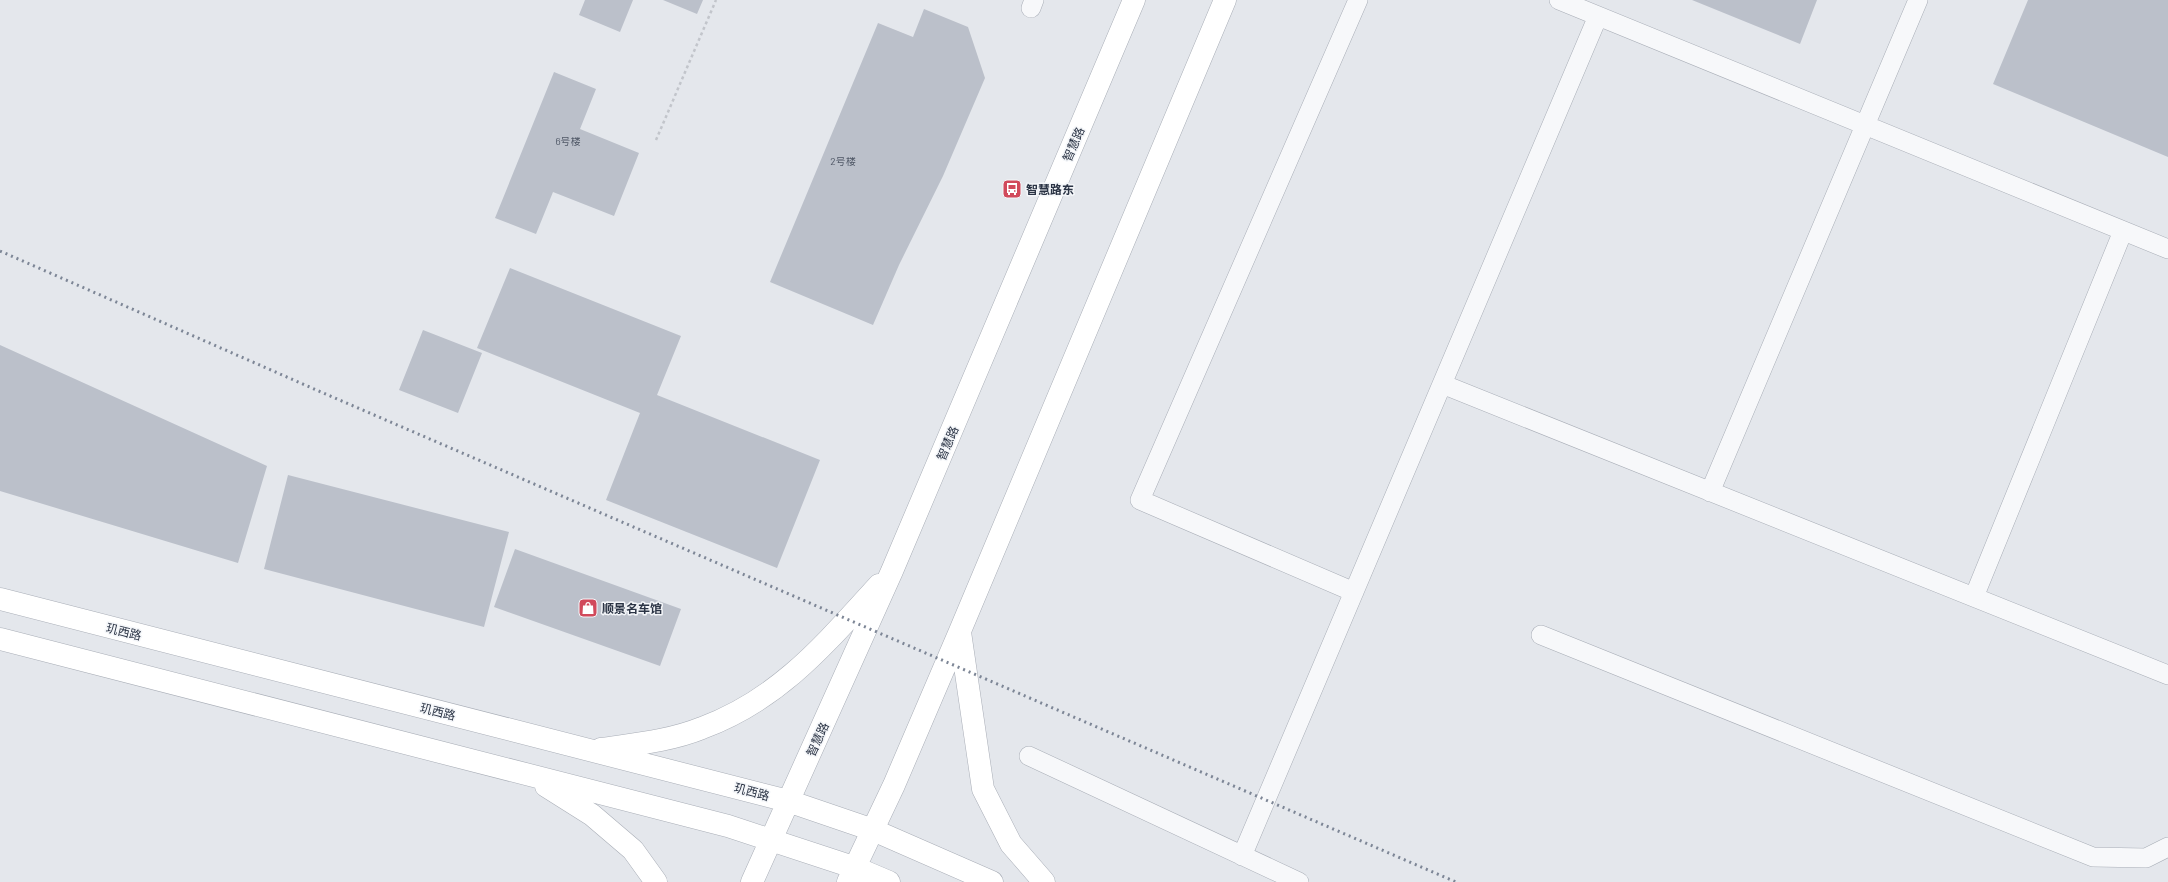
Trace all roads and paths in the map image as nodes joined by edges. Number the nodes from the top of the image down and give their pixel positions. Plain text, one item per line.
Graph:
1 (716, 0) edge
2 (1134, 0) edge
3 (1225, 0) edge
4 (1358, 0) edge
5 (1559, 0) edge
6 (1918, 0) edge
7 (1598, 16) junction
8 (1866, 126) junction
9 (656, 140) dead end
10 (2123, 231) junction
11 (2168, 249) edge
12 (1442, 384) junction
13 (1710, 492) junction
14 (892, 571) junction
15 (1354, 592) junction
16 (1974, 597) junction
17 (0, 599) edge
18 (960, 631) junction
19 (1540, 635) dead end
20 (0, 640) edge
21 (2168, 675) edge
22 (590, 750) junction
23 (1029, 756) dead end
24 (530, 776) junction
25 (788, 801) junction
26 (873, 830) junction
27 (772, 838) junction
28 (2168, 846) edge
29 (1242, 856) junction
30 (852, 875) edge
31 (656, 882) edge
32 (752, 882) edge
33 (889, 882) edge
34 (992, 882) edge
35 (1044, 882) edge
36 (1300, 882) edge

1 - 9 path
2 - 14 main road, 智慧路
3 - 18 main road
4 - 15 lane
5 - 7 lane
6 - 8 lane
7 - 8 lane
7 - 12 lane
8 - 10 lane
8 - 13 lane
10 - 11 lane
10 - 16 lane
12 - 13 lane
12 - 15 lane
13 - 16 lane
14 - 22 main road
14 - 25 main road, 智慧路
15 - 29 lane
16 - 21 lane
17 - 22 main road, 玑西路
18 - 26 main road
18 - 35 main road
19 - 28 lane
20 - 24 main road
22 - 25 main road, 玑西路
23 - 29 lane
24 - 27 main road
24 - 31 main road
25 - 26 main road, 玑西路
25 - 27 main road, 智慧路
26 - 30 main road
26 - 34 main road, 玑西路
27 - 30 main road
27 - 32 main road, 智慧路
29 - 36 lane
30 - 33 main road

